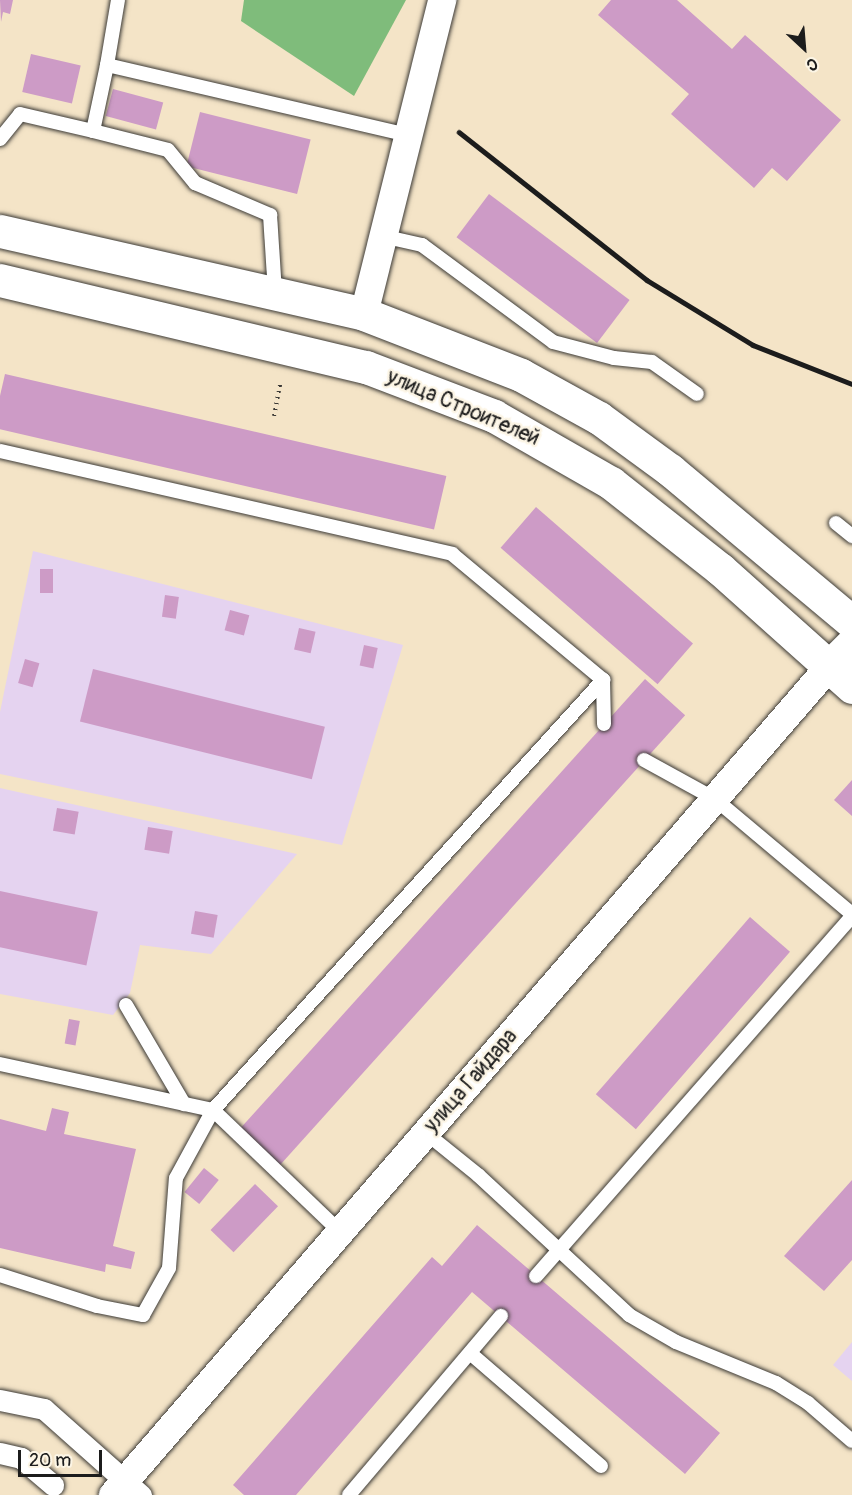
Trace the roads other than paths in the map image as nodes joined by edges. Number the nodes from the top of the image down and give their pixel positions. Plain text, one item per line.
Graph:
1 (117, 0) edge
2 (442, 0) edge
3 (107, 65) junction
4 (93, 131) junction
5 (408, 135) junction
6 (0, 139) edge
7 (0, 231) edge
8 (382, 236) junction
9 (0, 280) edge
10 (275, 294) junction
11 (364, 314) junction
12 (697, 394) dead end
13 (0, 451) edge
14 (836, 523) dead end
15 (852, 536) edge
16 (852, 622) edge
17 (852, 644) edge
18 (841, 677) edge
19 (603, 680) junction
20 (604, 724) dead end
21 (644, 760) dead end
22 (715, 799) junction
23 (852, 915) edge
24 (126, 1005) dead end
25 (0, 1064) edge
26 (184, 1104) junction
27 (213, 1110) junction
28 (426, 1133) junction
29 (340, 1232) junction
30 (557, 1248) junction
31 (0, 1275) edge
32 (536, 1276) dead end
33 (501, 1316) dead end
34 (470, 1353) junction
35 (0, 1400) edge
36 (852, 1441) edge
37 (0, 1453) edge
38 (601, 1466) dead end
39 (53, 1485) dead end
40 (126, 1490) edge
41 (349, 1495) edge

1 - 3 lane
2 - 5 street
3 - 4 lane
3 - 5 lane
4 - 6 lane
4 - 10 lane
5 - 8 street
7 - 10 main road
8 - 11 street
8 - 12 lane
9 - 18 main road, улица Строителей
10 - 11 main road
11 - 16 main road
13 - 19 lane
14 - 15 lane
17 - 18 main road
18 - 22 street, улица Гайдара
19 - 20 lane
19 - 27 lane
21 - 22 lane
22 - 23 lane
22 - 28 street, улица Гайдара
23 - 30 lane
24 - 26 lane
25 - 26 lane
26 - 27 lane
27 - 29 lane
27 - 31 lane
28 - 29 street, улица Гайдара
28 - 30 lane
29 - 40 street, улица Гайдара
30 - 32 lane
30 - 36 lane
33 - 34 lane
34 - 38 lane
34 - 41 lane
35 - 40 street
37 - 39 street

